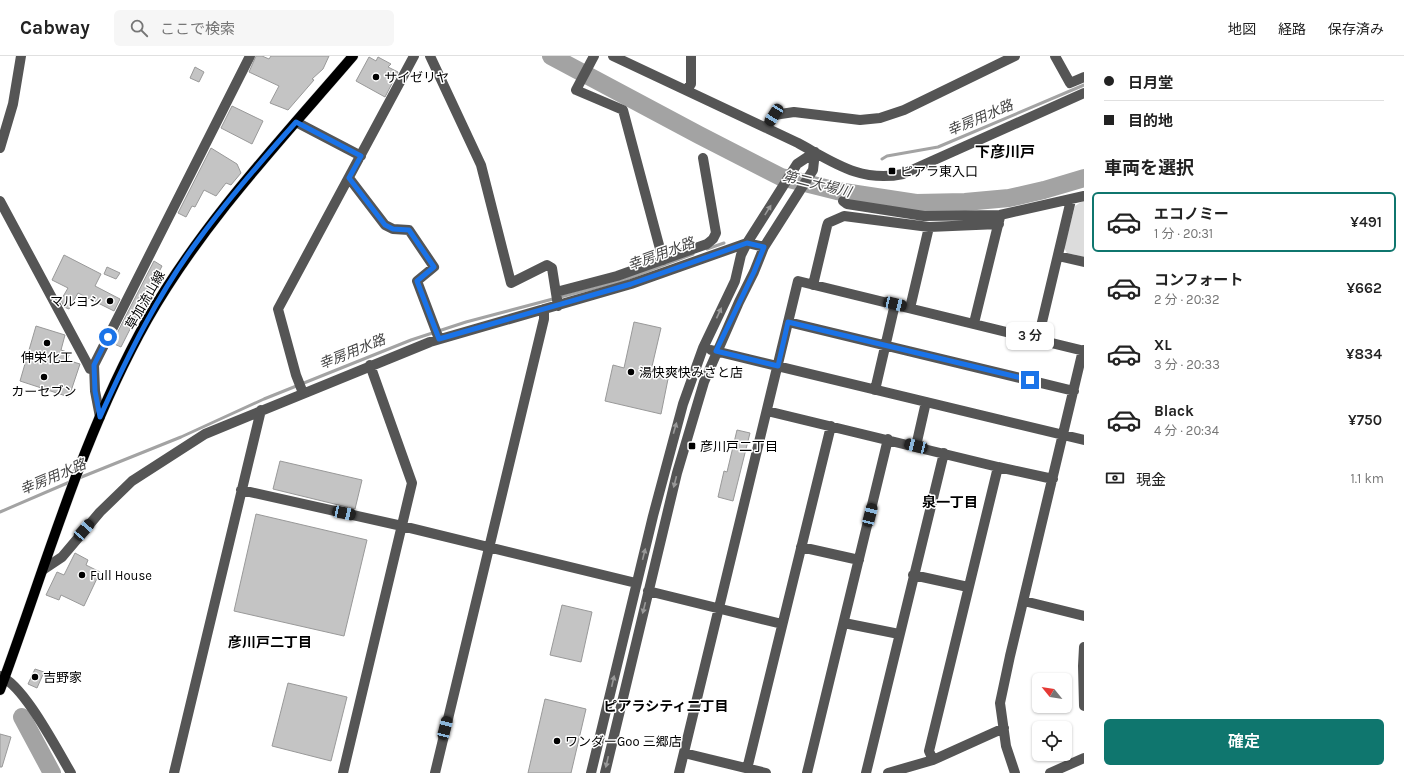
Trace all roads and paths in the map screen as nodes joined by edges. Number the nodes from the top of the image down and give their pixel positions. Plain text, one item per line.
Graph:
1 (21, 56) edge
2 (250, 56) edge
3 (353, 56) edge
4 (414, 56) edge
5 (430, 56) edge
6 (613, 56) edge
7 (691, 56) edge
8 (1015, 56) edge
9 (1055, 56) edge
10 (593, 58) edge
11 (1084, 77) edge
12 (686, 90) junction
13 (1084, 93) edge
14 (296, 122) junction
15 (766, 128) junction
16 (0, 148) edge
17 (815, 152) junction
18 (361, 156) junction
19 (703, 158) dead end
20 (349, 178) junction
21 (1084, 196) edge
22 (1071, 200) junction
23 (0, 201) edge
24 (843, 201) dead end
25 (999, 219) junction
26 (929, 227) junction
27 (747, 243) junction
28 (764, 247) junction
29 (1058, 256) junction
30 (663, 260) junction
31 (1084, 262) edge
32 (813, 285) junction
33 (556, 292) junction
34 (895, 304) junction
35 (558, 306) junction
36 (910, 308) junction
37 (544, 309) junction
38 (788, 322) junction
39 (974, 323) junction
40 (439, 338) junction
41 (1038, 339) junction
42 (885, 346) junction
43 (703, 348) junction
44 (716, 351) junction
45 (1084, 351) edge
46 (370, 365) junction
47 (778, 366) junction
48 (94, 370) junction
49 (875, 390) junction
50 (1074, 391) junction
51 (303, 393) junction
52 (926, 402) junction
53 (261, 410) junction
54 (767, 411) junction
55 (100, 417) junction
56 (831, 426) junction
57 (1063, 435) junction
58 (888, 439) junction
59 (1084, 440) edge
60 (916, 446) junction
61 (944, 453) junction
62 (998, 467) junction
63 (1053, 479) junction
64 (242, 490) junction
65 (402, 526) junction
66 (801, 547) junction
67 (489, 548) junction
68 (859, 560) junction
69 (44, 569) junction
70 (913, 575) junction
71 (636, 583) junction
72 (968, 587) junction
73 (648, 591) junction
74 (1024, 601) junction
75 (719, 608) junction
76 (1084, 616) edge
77 (844, 623) junction
78 (782, 624) junction
79 (899, 634) junction
80 (1084, 647) edge
81 (2, 677) edge
82 (0, 690) edge
83 (1084, 691) edge
84 (1084, 706) edge
85 (1004, 728) junction
86 (684, 753) junction
87 (1084, 758) edge
88 (933, 760) junction
89 (747, 769) junction
90 (71, 773) edge
91 (174, 773) edge
92 (343, 773) edge
93 (434, 773) edge
94 (591, 773) edge
95 (604, 773) edge
96 (679, 773) edge
97 (766, 773) edge
98 (807, 773) edge
99 (866, 773) edge
100 (888, 773) edge
101 (1015, 773) edge
102 (1050, 773) edge

1 - 16 street
2 - 48 street
3 - 14 main road, 草加流山線
4 - 18 street
5 - 33 street
6 - 12 street
7 - 12 street
8 - 15 street
9 - 11 street
10 - 30 street
12 - 15 street
13 - 17 street
14 - 18 street
14 - 55 main road, 草加流山線
15 - 17 street
27 -> 17 street
17 - 28 street
18 - 20 street
19 - 30 street
20 - 40 street
20 - 51 street
21 - 22 street
22 - 25 street
22 - 29 street
23 - 48 street
24 - 25 street
25 - 26 street
25 - 39 street
26 - 32 street
26 - 36 street
27 - 28 street
27 - 35 street
43 -> 27 street
28 - 44 street
29 - 31 street
29 - 41 street
30 - 33 street
32 - 34 street
32 - 38 street
33 - 35 street
34 - 36 street
34 - 42 street
35 - 37 street
36 - 39 street
37 - 40 street
37 - 67 street
38 - 42 street
38 - 47 street
39 - 41 street
40 - 46 street
41 - 45 street
42 - 49 street
42 - 50 street
43 - 44 street
71 -> 43 street
44 - 47 street
44 -> 73 street
45 - 50 street
46 - 51 street
46 - 65 street
47 - 49 street
47 - 54 street
48 - 55 street
49 - 52 street
50 - 57 street
51 - 53 street
52 - 57 street
52 - 60 street
53 - 64 street
53 - 69 street
54 - 56 street
54 - 75 street
55 - 69 main road, 草加流山線
56 - 58 street
56 - 66 street
57 - 59 street
57 - 63 street
58 - 60 street
58 - 68 street
60 - 61 street
61 - 62 street
61 - 70 street
62 - 63 street
62 - 72 street
63 - 74 street
64 - 65 street
64 - 91 street
65 - 67 street
65 - 92 street
66 - 68 street
66 - 78 street
67 - 71 street
67 - 93 street
68 - 77 street
69 - 81 main road, 草加流山線
70 - 72 street
70 - 79 street
94 -> 71 street
72 - 88 street
73 - 75 street
73 -> 95 street
74 - 76 street
74 - 85 street
75 - 78 street
75 - 86 street
77 - 79 street
77 - 98 street
78 - 89 street
79 - 99 street
80 - 83 street
81 - 82 main road, 草加流山線
81 - 90 street
83 - 84 street
85 - 88 street
85 - 101 street
86 - 89 street
86 - 96 street
87 - 102 street
88 - 100 street
89 - 97 street

